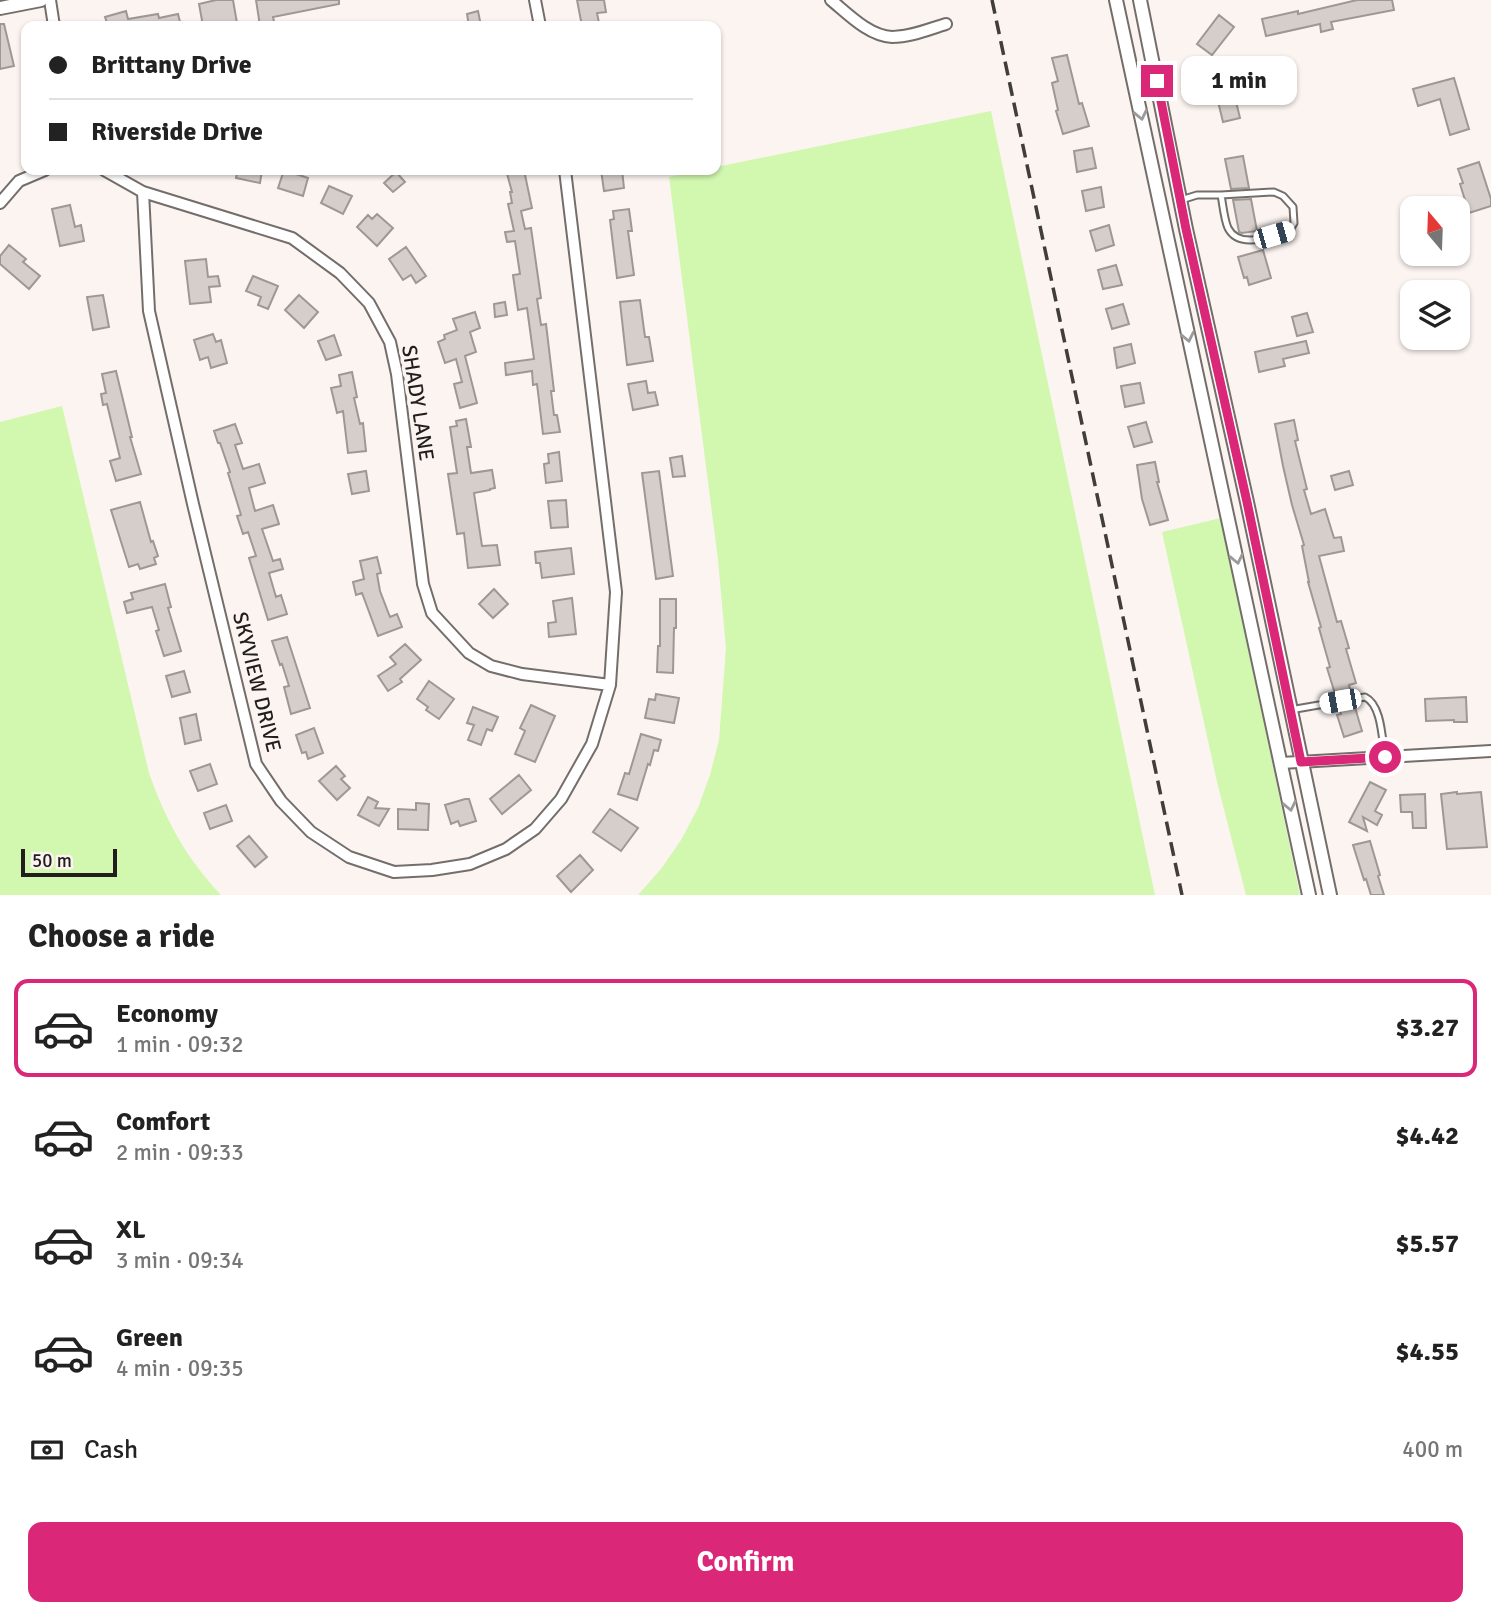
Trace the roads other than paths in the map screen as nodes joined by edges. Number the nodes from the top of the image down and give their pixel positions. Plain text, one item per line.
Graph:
1 (41, 0) edge
2 (50, 0) edge
3 (535, 0) edge
4 (831, 0) edge
5 (1116, 0) edge
6 (1140, 0) edge
7 (0, 8) edge
8 (53, 21) edge
9 (539, 21) edge
10 (946, 24) dead end
11 (33, 175) edge
12 (113, 175) edge
13 (566, 175) edge
14 (143, 192) junction
15 (1221, 195) junction
16 (1181, 200) junction
17 (0, 203) edge
18 (1247, 502) junction
19 (1225, 506) junction
20 (610, 685) junction
21 (1290, 710) junction
22 (1491, 751) edge
23 (1385, 757) junction
24 (1301, 762) junction
25 (1280, 763) junction
26 (1309, 895) edge
27 (1330, 895) edge

1 - 7 street
2 - 8 street
3 - 9 street
4 - 10 street
5 -> 19 street
6 - 16 street
11 - 17 street
12 - 14 street, SHADY LANE
13 - 20 street, SKYVIEW DRIVE
14 - 20 street, SHADY LANE
14 - 20 street, SKYVIEW DRIVE
15 - 15 lane
15 - 16 lane
16 - 18 street
18 - 19 street
18 - 21 street
19 -> 25 street
21 - 23 lane
21 - 24 street
22 - 23 street
23 - 24 street
24 - 25 street
24 - 27 street
25 -> 26 street

